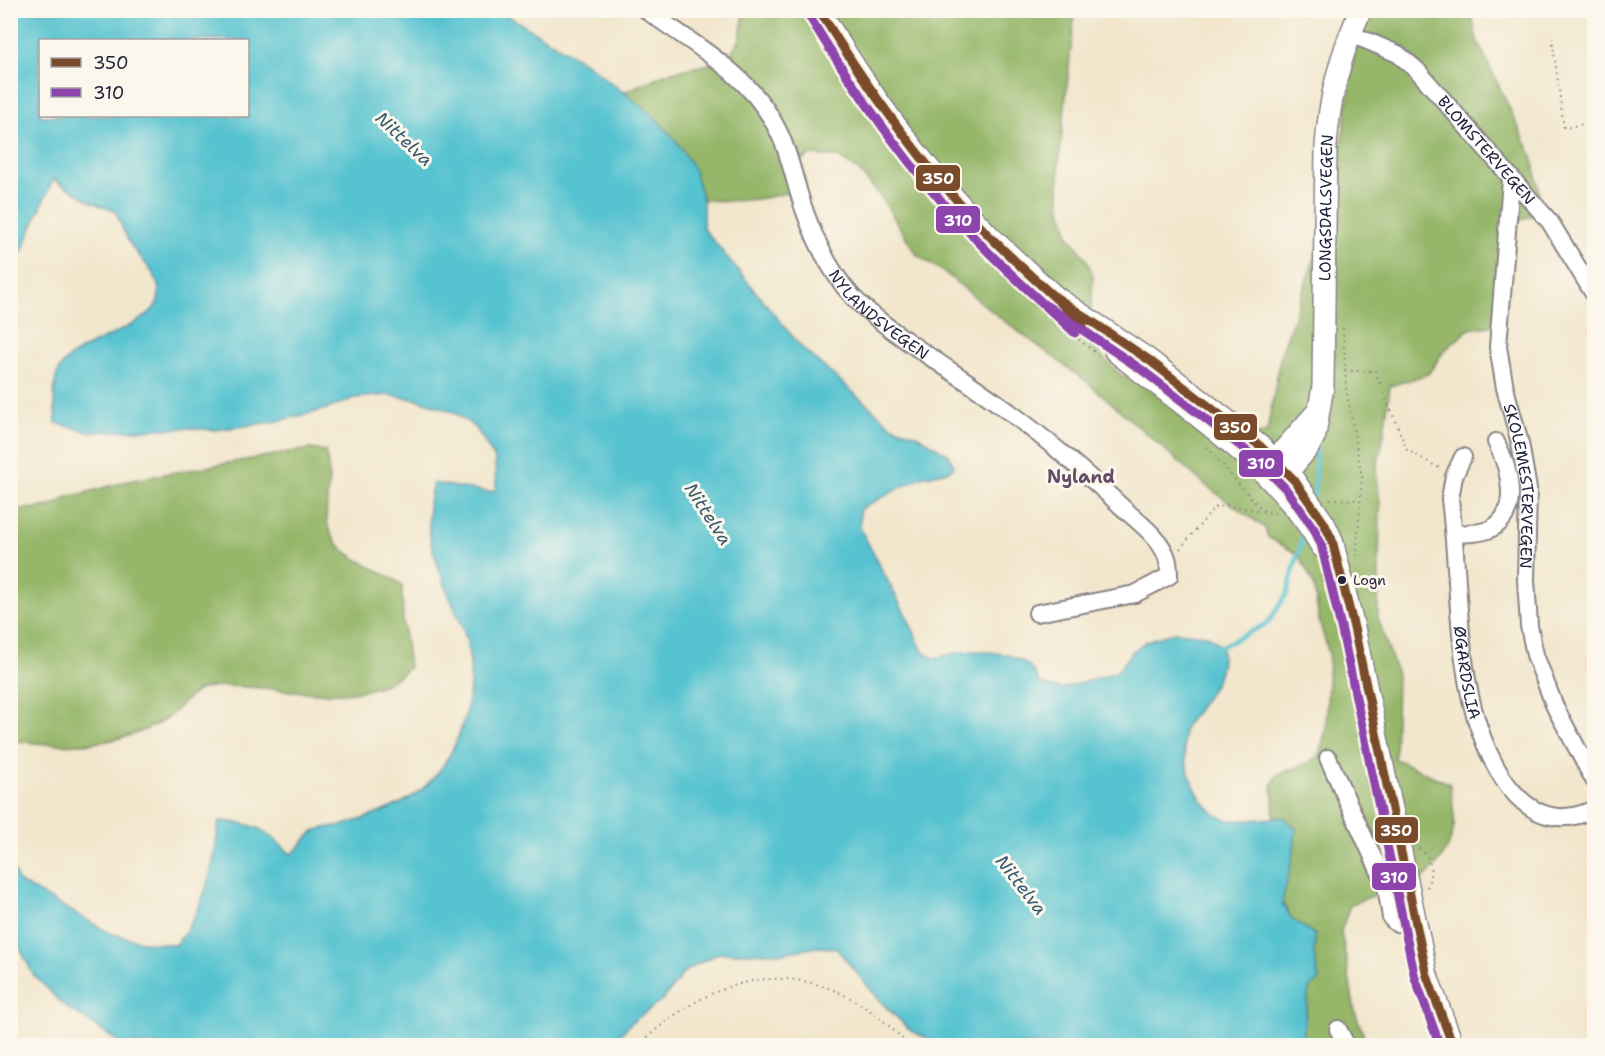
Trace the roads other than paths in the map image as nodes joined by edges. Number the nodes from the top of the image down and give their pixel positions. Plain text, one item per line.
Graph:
1 (646, 10) edge
2 (819, 10) edge
3 (1361, 10) edge
4 (1350, 34) junction
5 (1511, 180) junction
6 (1594, 294) edge
7 (1496, 442) dead end
8 (1463, 457) dead end
9 (1277, 471) junction
10 (1455, 534) junction
11 (1037, 613) dead end
12 (1329, 758) dead end
13 (1594, 780) edge
14 (1594, 809) edge
15 (1415, 922) junction
16 (1338, 1029) dead end
17 (1347, 1046) edge
18 (1453, 1046) edge

1 - 11 street, NYLANDSVEGEN
2 - 9 main road
3 - 4 main road, LONGSDALSVEGEN
4 - 5 street, BLOMSTERVEGEN
4 - 9 main road, LONGSDALSVEGEN
5 - 6 street, BLOMSTERVEGEN
5 - 13 street, SKOLEMESTERVEGEN
7 - 10 street
8 - 10 street, ØGARDSLIA
9 - 15 main road
10 - 14 street, ØGARDSLIA
12 - 15 street
15 - 18 main road
16 - 17 street

